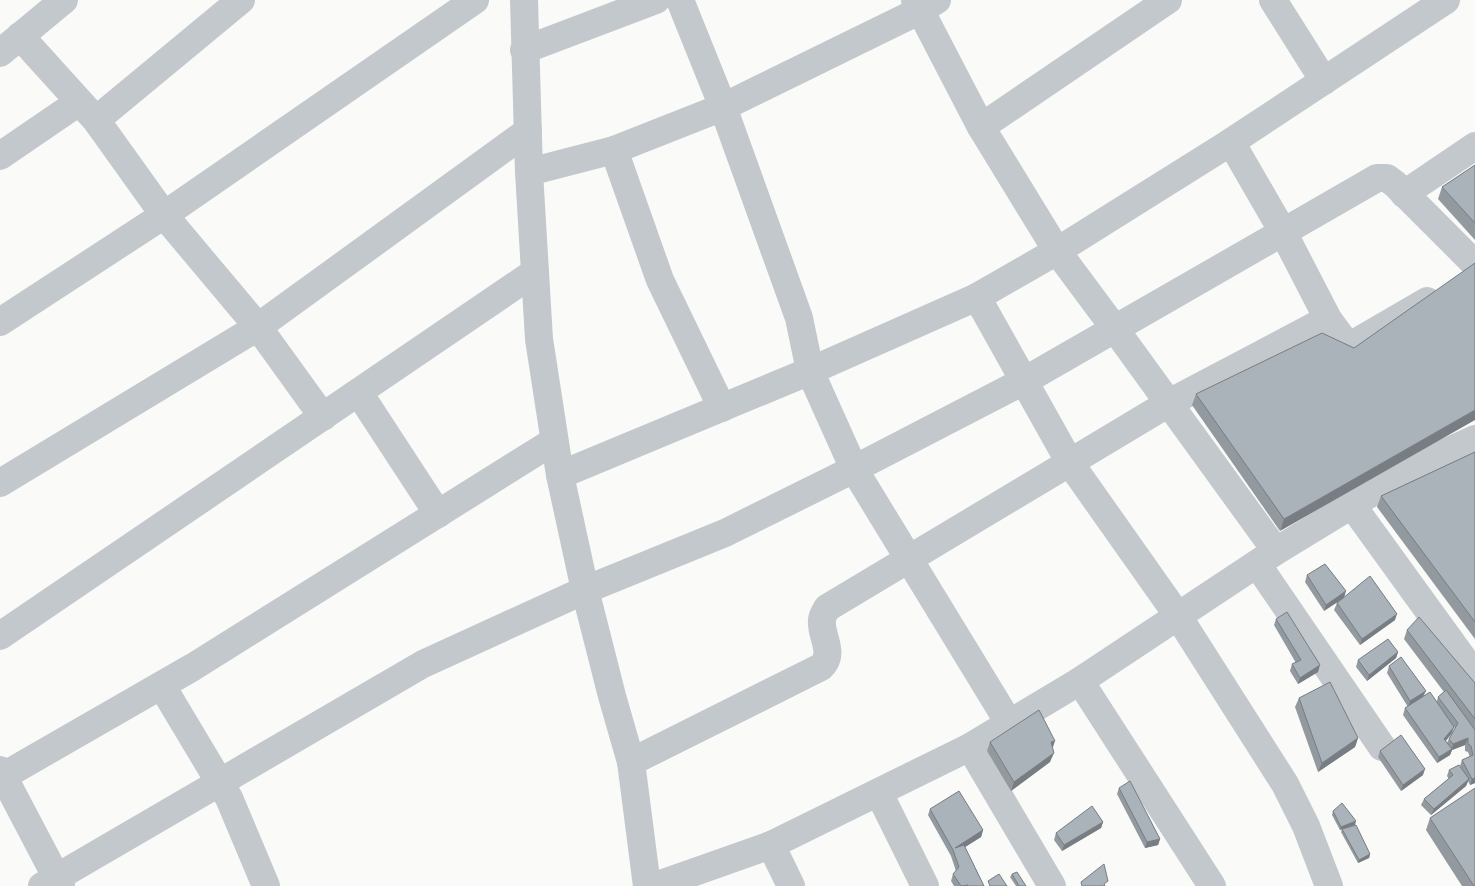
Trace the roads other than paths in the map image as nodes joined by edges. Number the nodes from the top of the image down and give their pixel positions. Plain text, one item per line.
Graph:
1 (64, 0) edge
2 (241, 0) edge
3 (474, 0) edge
4 (524, 0) edge
5 (656, 0) edge
6 (1168, 0) edge
7 (1273, 0) edge
8 (1446, 0) edge
9 (684, 2) edge
10 (924, 3) edge
11 (10, 45) edge
12 (524, 50) junction
13 (1324, 81) junction
14 (723, 107) junction
15 (88, 111) junction
16 (981, 127) junction
17 (528, 131) junction
18 (1231, 142) junction
19 (1475, 146) edge
20 (614, 150) junction
21 (0, 156) edge
22 (529, 172) junction
23 (1404, 194) junction
24 (164, 215) junction
25 (1283, 232) junction
26 (1057, 251) junction
27 (535, 272) junction
28 (1465, 276) edge
29 (976, 297) junction
30 (1328, 319) junction
31 (0, 322) edge
32 (258, 327) junction
33 (1115, 329) junction
34 (810, 371) junction
35 (1024, 381) junction
36 (359, 393) junction
37 (1169, 403) junction
38 (722, 408) junction
39 (323, 417) junction
40 (1475, 439) edge
41 (554, 441) junction
42 (1070, 463) junction
43 (854, 469) junction
44 (560, 474) junction
45 (0, 483) edge
46 (1352, 505) junction
47 (438, 514) junction
48 (1266, 557) junction
49 (910, 558) junction
50 (584, 590) junction
51 (1178, 616) junction
52 (0, 636) edge
53 (1475, 675) edge
54 (1080, 681) junction
55 (162, 686) junction
56 (1009, 723) junction
57 (970, 747) junction
58 (1382, 747) edge
59 (631, 762) junction
60 (1, 775) edge
61 (220, 783) junction
62 (879, 793) junction
63 (771, 845) junction
64 (53, 883) edge
65 (266, 886) edge
66 (647, 886) edge
67 (655, 886) edge
68 (791, 886) edge
69 (925, 886) edge
70 (1052, 886) edge
71 (1212, 886) edge
72 (1329, 886) edge

1 - 11 street
2 - 15 street
3 - 24 street
4 - 12 street
5 - 12 street
6 - 16 street
7 - 13 street
8 - 13 street
9 - 14 street
10 - 14 street
10 - 16 street
11 - 15 street
12 - 17 street
13 - 18 street
14 - 20 street
14 - 34 street
15 - 21 street
15 - 24 street
16 - 26 street
17 - 22 street
17 - 32 street
18 - 25 street
18 - 26 street
19 - 23 street
20 - 22 street
20 - 38 street
22 - 27 street
23 - 25 street
23 - 28 street
24 - 31 street
24 - 32 street
25 - 30 street
25 - 33 street
26 - 29 street
26 - 33 street
27 - 36 street
27 - 41 street
28 - 30 street
29 - 34 street
29 - 35 street
30 - 37 street
32 - 39 street
32 - 45 street
33 - 35 street
33 - 37 street
34 - 38 street
34 - 43 street
35 - 42 street
35 - 43 street
36 - 39 street
36 - 47 street
37 - 42 street
37 - 48 street
38 - 44 street
39 - 52 street
40 - 46 street
41 - 44 street
41 - 47 street
42 - 49 street
42 - 51 street
43 - 49 street
43 - 50 street
44 - 50 street
46 - 48 street
46 - 53 street
47 - 55 street
48 - 51 street
48 - 58 street
49 - 56 street
49 - 59 street
50 - 59 street
50 - 61 street
51 - 54 street
51 - 72 street
54 - 56 street
54 - 71 street
55 - 60 street
55 - 61 street
56 - 57 street
57 - 62 street
57 - 70 street
59 - 66 street
60 - 64 street
61 - 64 street
61 - 65 street
62 - 63 street
62 - 69 street
63 - 67 street
63 - 68 street

